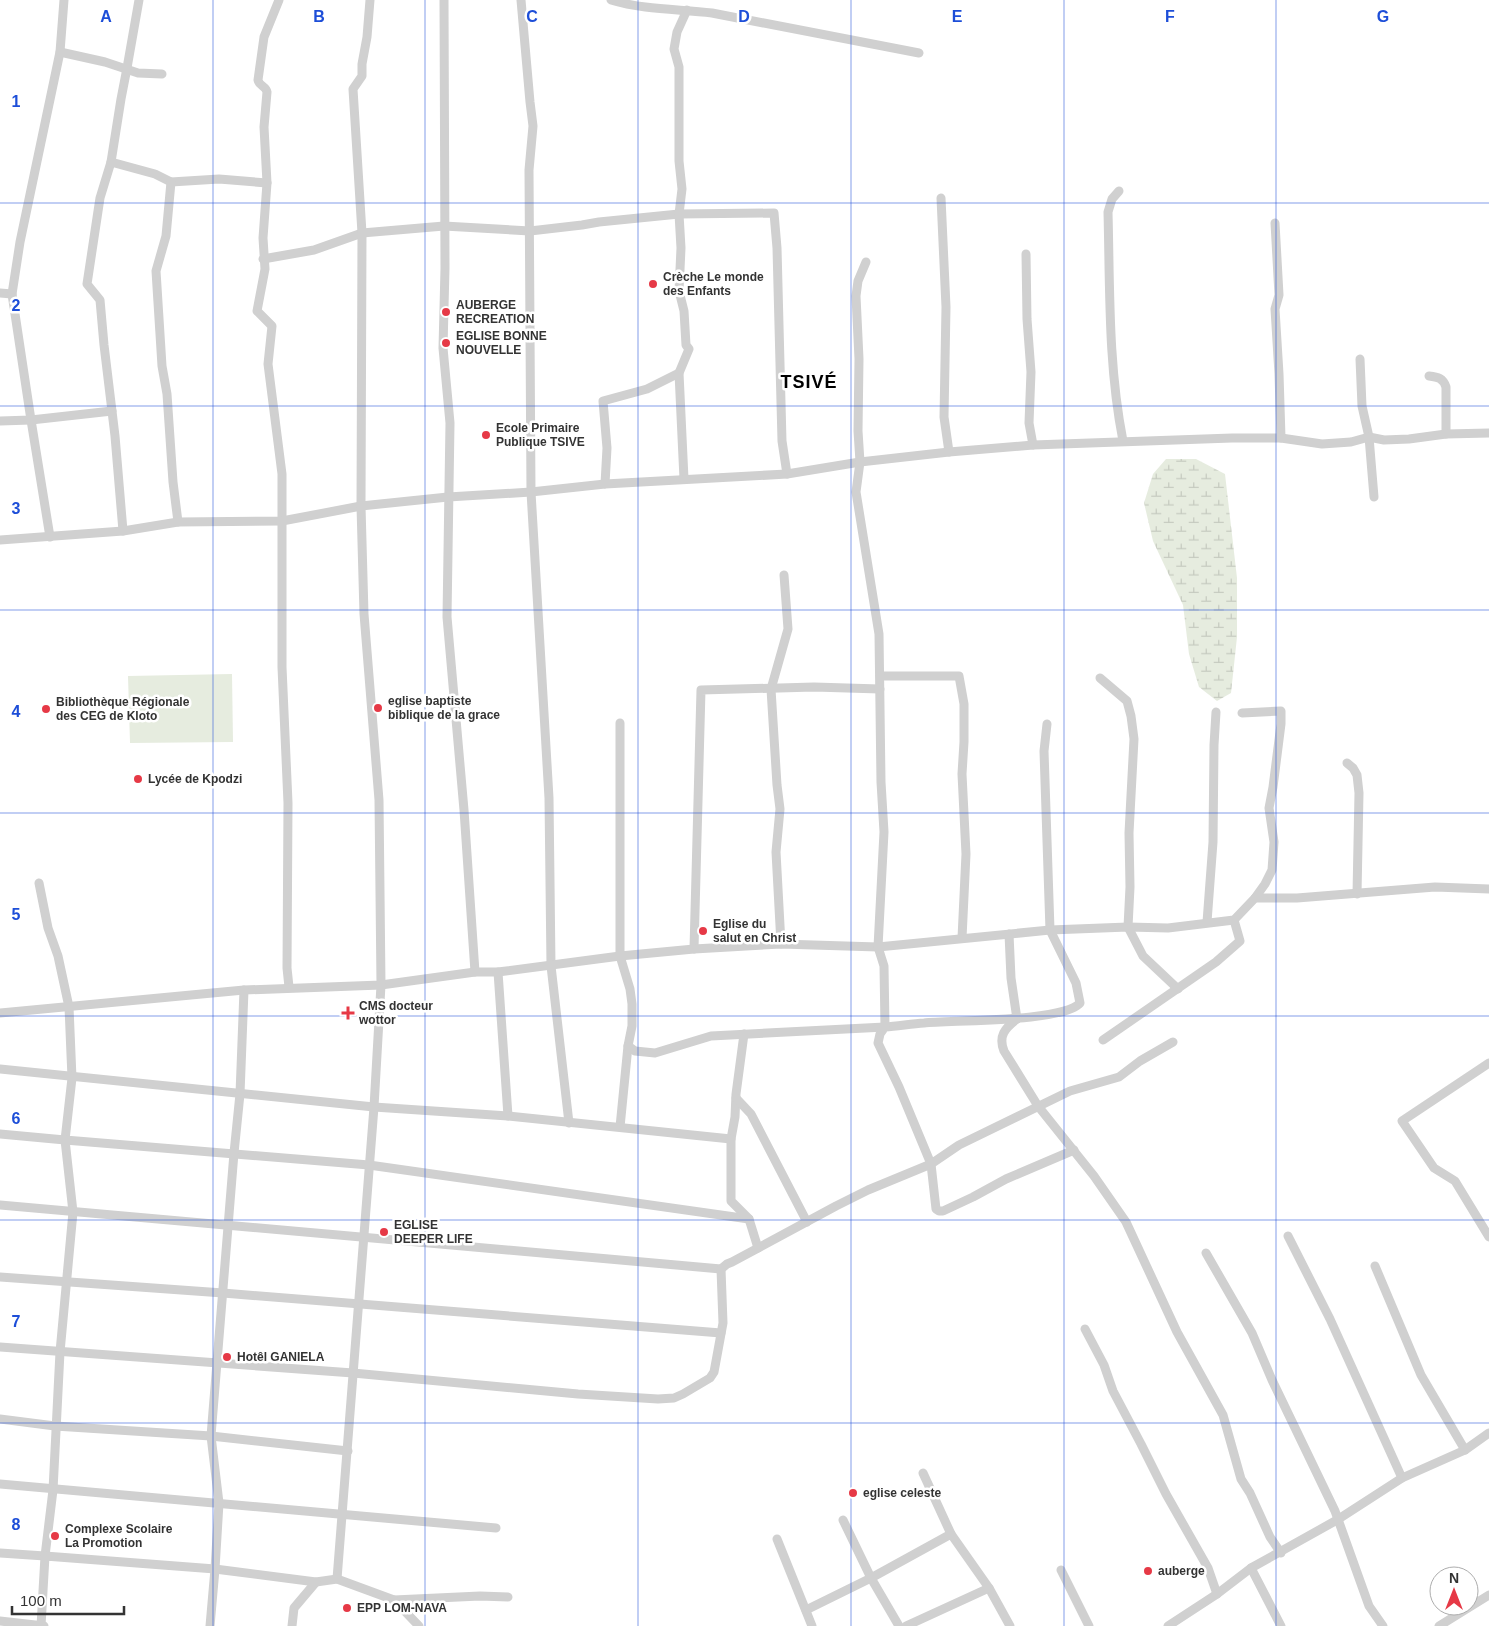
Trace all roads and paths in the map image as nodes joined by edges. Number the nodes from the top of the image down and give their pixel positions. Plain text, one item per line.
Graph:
1 (64, 0) edge
2 (139, 0) edge
3 (279, 0) edge
4 (370, 0) edge
5 (444, 0) edge
6 (520, 0) edge
7 (611, 0) edge
8 (687, 10) junction
9 (60, 52) junction
10 (918, 53) dead end
11 (127, 68) junction
12 (162, 74) dead end
13 (111, 162) junction
14 (171, 182) junction
15 (267, 183) junction
16 (1119, 190) dead end
17 (941, 198) dead end
18 (679, 214) junction
19 (1275, 223) dead end
20 (444, 226) junction
21 (530, 231) junction
22 (362, 233) junction
23 (1026, 254) dead end
24 (263, 259) junction
25 (866, 262) dead end
26 (0, 293) edge
27 (12, 294) junction
28 (1360, 359) dead end
29 (679, 374) junction
30 (1429, 376) dead end
31 (112, 411) junction
32 (0, 420) edge
33 (30, 420) junction
34 (1489, 433) edge
35 (1446, 434) junction
36 (1369, 437) junction
37 (1281, 438) junction
38 (1123, 441) junction
39 (1034, 445) junction
40 (949, 452) junction
41 (860, 462) junction
42 (787, 474) junction
43 (684, 479) junction
44 (605, 484) junction
45 (531, 492) junction
46 (448, 497) junction
47 (1374, 497) dead end
48 (361, 506) junction
49 (282, 521) junction
50 (178, 522) junction
51 (123, 531) junction
52 (50, 537) junction
53 (0, 540) edge
54 (784, 575) dead end
55 (880, 676) junction
56 (1100, 678) dead end
57 (772, 689) junction
58 (880, 689) junction
59 (1216, 712) dead end
60 (1242, 713) dead end
61 (620, 723) dead end
62 (1047, 724) dead end
63 (1347, 763) dead end
64 (39, 883) dead end
65 (1489, 889) edge
66 (1357, 894) junction
67 (1255, 898) junction
68 (1234, 920) junction
69 (1207, 922) junction
70 (1128, 927) junction
71 (1050, 930) junction
72 (1009, 934) junction
73 (962, 938) junction
74 (781, 944) junction
75 (878, 946) junction
76 (694, 949) junction
77 (620, 956) junction
78 (551, 966) junction
79 (475, 972) junction
80 (498, 972) junction
81 (381, 985) junction
82 (289, 987) junction
83 (244, 990) junction
84 (1178, 990) junction
85 (69, 1007) junction
86 (0, 1013) edge
87 (1017, 1019) junction
88 (885, 1027) junction
89 (744, 1034) junction
90 (1103, 1040) dead end
91 (1173, 1042) dead end
92 (628, 1046) junction
93 (1489, 1063) edge
94 (0, 1069) edge
95 (72, 1078) junction
96 (240, 1094) junction
97 (736, 1098) junction
98 (1038, 1106) junction
99 (374, 1107) junction
100 (508, 1116) junction
101 (569, 1123) junction
102 (620, 1127) junction
103 (0, 1134) edge
104 (731, 1139) junction
105 (65, 1140) junction
106 (1074, 1150) junction
107 (234, 1153) junction
108 (930, 1164) junction
109 (369, 1165) junction
110 (0, 1205) edge
111 (73, 1212) junction
112 (749, 1219) junction
113 (807, 1222) junction
114 (228, 1225) junction
115 (1288, 1236) dead end
116 (363, 1237) junction
117 (1489, 1237) edge
118 (758, 1248) junction
119 (1206, 1253) dead end
120 (1375, 1266) dead end
121 (721, 1269) junction
122 (0, 1278) edge
123 (66, 1283) junction
124 (223, 1293) junction
125 (359, 1304) junction
126 (1085, 1329) dead end
127 (722, 1334) junction
128 (0, 1347) edge
129 (60, 1352) junction
130 (216, 1363) junction
131 (353, 1373) junction
132 (0, 1419) edge
133 (55, 1426) junction
134 (1489, 1433) edge
135 (211, 1436) junction
136 (1465, 1450) junction
137 (348, 1451) junction
138 (923, 1473) dead end
139 (1402, 1478) junction
140 (0, 1484) edge
141 (53, 1490) junction
142 (219, 1503) junction
143 (341, 1515) junction
144 (843, 1520) dead end
145 (1337, 1520) junction
146 (496, 1528) dead end
147 (951, 1534) junction
148 (777, 1539) dead end
149 (0, 1553) edge
150 (1281, 1553) junction
151 (45, 1556) junction
152 (1251, 1568) junction
153 (215, 1569) junction
154 (1060, 1570) dead end
155 (871, 1578) junction
156 (337, 1579) junction
157 (316, 1582) junction
158 (989, 1588) junction
159 (1218, 1594) junction
160 (1489, 1595) edge
161 (508, 1597) dead end
162 (394, 1600) junction
163 (806, 1610) junction
164 (0, 1621) edge
165 (42, 1626) edge
166 (210, 1626) edge
167 (292, 1626) edge
168 (419, 1626) edge
169 (812, 1626) edge
170 (899, 1626) edge
171 (906, 1626) edge
172 (1010, 1626) edge
173 (1089, 1626) edge
174 (1168, 1626) edge
175 (1281, 1626) edge
176 (1383, 1626) edge
177 (1439, 1626) edge

1 - 9 street
2 - 11 street
3 - 15 street
4 - 22 street
5 - 20 street
6 - 21 street
7 - 8 street
8 - 10 street
8 - 18 street
9 - 11 street
9 - 27 street
11 - 12 street
11 - 13 street
13 - 14 street
13 - 31 street
14 - 15 street
14 - 50 street
15 - 24 street
16 - 38 street
17 - 40 street
18 - 21 street
18 - 29 street
18 - 42 street
19 - 37 street
20 - 21 street
20 - 22 street
20 - 46 street
21 - 45 street
22 - 24 street
22 - 48 street
23 - 39 street
24 - 49 street
25 - 41 street
26 - 27 street
27 - 33 street
28 - 36 street
29 - 43 street
29 - 44 street
30 - 35 street
31 - 33 street
31 - 51 street
32 - 33 street
33 - 52 street
34 - 35 street
35 - 36 street
36 - 37 street
36 - 47 street
37 - 38 street
38 - 39 street
39 - 40 street
40 - 41 street
41 - 42 street
41 - 55 street
42 - 43 street
43 - 44 street
44 - 45 street
45 - 46 street
45 - 78 street
46 - 48 street
46 - 79 street
48 - 49 street
48 - 81 street
49 - 50 street
49 - 82 street
50 - 51 street
51 - 52 street
52 - 53 street
54 - 57 street
55 - 58 street
55 - 73 street
56 - 70 street
57 - 58 street
57 - 74 street
57 - 76 street
58 - 75 street
59 - 69 street
60 - 67 street
61 - 77 street
62 - 71 street
63 - 66 street
64 - 85 street
65 - 66 street
66 - 67 street
67 - 68 street
68 - 69 street
68 - 84 street
69 - 70 street
70 - 71 street
70 - 84 street
71 - 72 street
71 - 87 street
72 - 73 street
72 - 87 street
73 - 75 street
74 - 75 street
74 - 76 street
75 - 88 street
76 - 77 street
77 - 78 street
77 - 92 street
78 - 80 street
78 - 101 street
79 - 80 street
79 - 81 street
80 - 100 street
81 - 82 street
81 - 99 street
82 - 83 street
83 - 85 street
83 - 96 street
84 - 90 street
85 - 86 street
85 - 95 street
87 - 88 street
87 - 98 street
88 - 89 street
88 - 108 street
89 - 92 street
89 - 97 street
91 - 98 street
92 - 102 street
93 - 117 street
94 - 95 street
95 - 96 street
95 - 105 street
96 - 99 street
96 - 107 street
97 - 104 street
97 - 113 street
98 - 106 street
98 - 108 street
99 - 100 street
99 - 109 street
100 - 101 street
101 - 102 street
102 - 104 street
103 - 105 street
104 - 112 street
105 - 107 street
105 - 111 street
106 - 108 street
106 - 150 street
107 - 109 street
107 - 114 street
108 - 113 street
109 - 112 street
109 - 116 street
110 - 111 street
111 - 114 street
111 - 123 street
112 - 118 street
113 - 118 street
114 - 116 street
114 - 124 street
115 - 139 street
116 - 121 street
116 - 125 street
118 - 121 street
119 - 145 street
120 - 136 street
121 - 127 street
122 - 123 street
123 - 124 street
123 - 129 street
124 - 125 street
124 - 130 street
125 - 127 street
125 - 131 street
126 - 159 street
127 - 131 street
128 - 129 street
129 - 130 street
129 - 133 street
130 - 131 street
130 - 135 street
131 - 137 street
132 - 133 street
133 - 135 street
133 - 141 street
134 - 136 street
135 - 137 street
135 - 142 street
136 - 139 street
137 - 143 street
138 - 147 street
139 - 145 street
140 - 141 street
141 - 142 street
141 - 151 street
142 - 143 street
142 - 153 street
143 - 146 street
143 - 156 street
144 - 155 street
145 - 150 street
145 - 176 street
147 - 155 street
147 - 158 street
148 - 163 street
149 - 151 street
150 - 152 street
151 - 153 street
151 - 165 street
152 - 159 street
152 - 175 street
153 - 157 street
153 - 166 street
154 - 173 street
155 - 163 street
155 - 170 street
156 - 157 street
156 - 162 street
157 - 167 street
158 - 171 street
158 - 172 street
159 - 174 street
160 - 177 street
161 - 162 street
162 - 168 street
163 - 169 street
164 - 165 street

